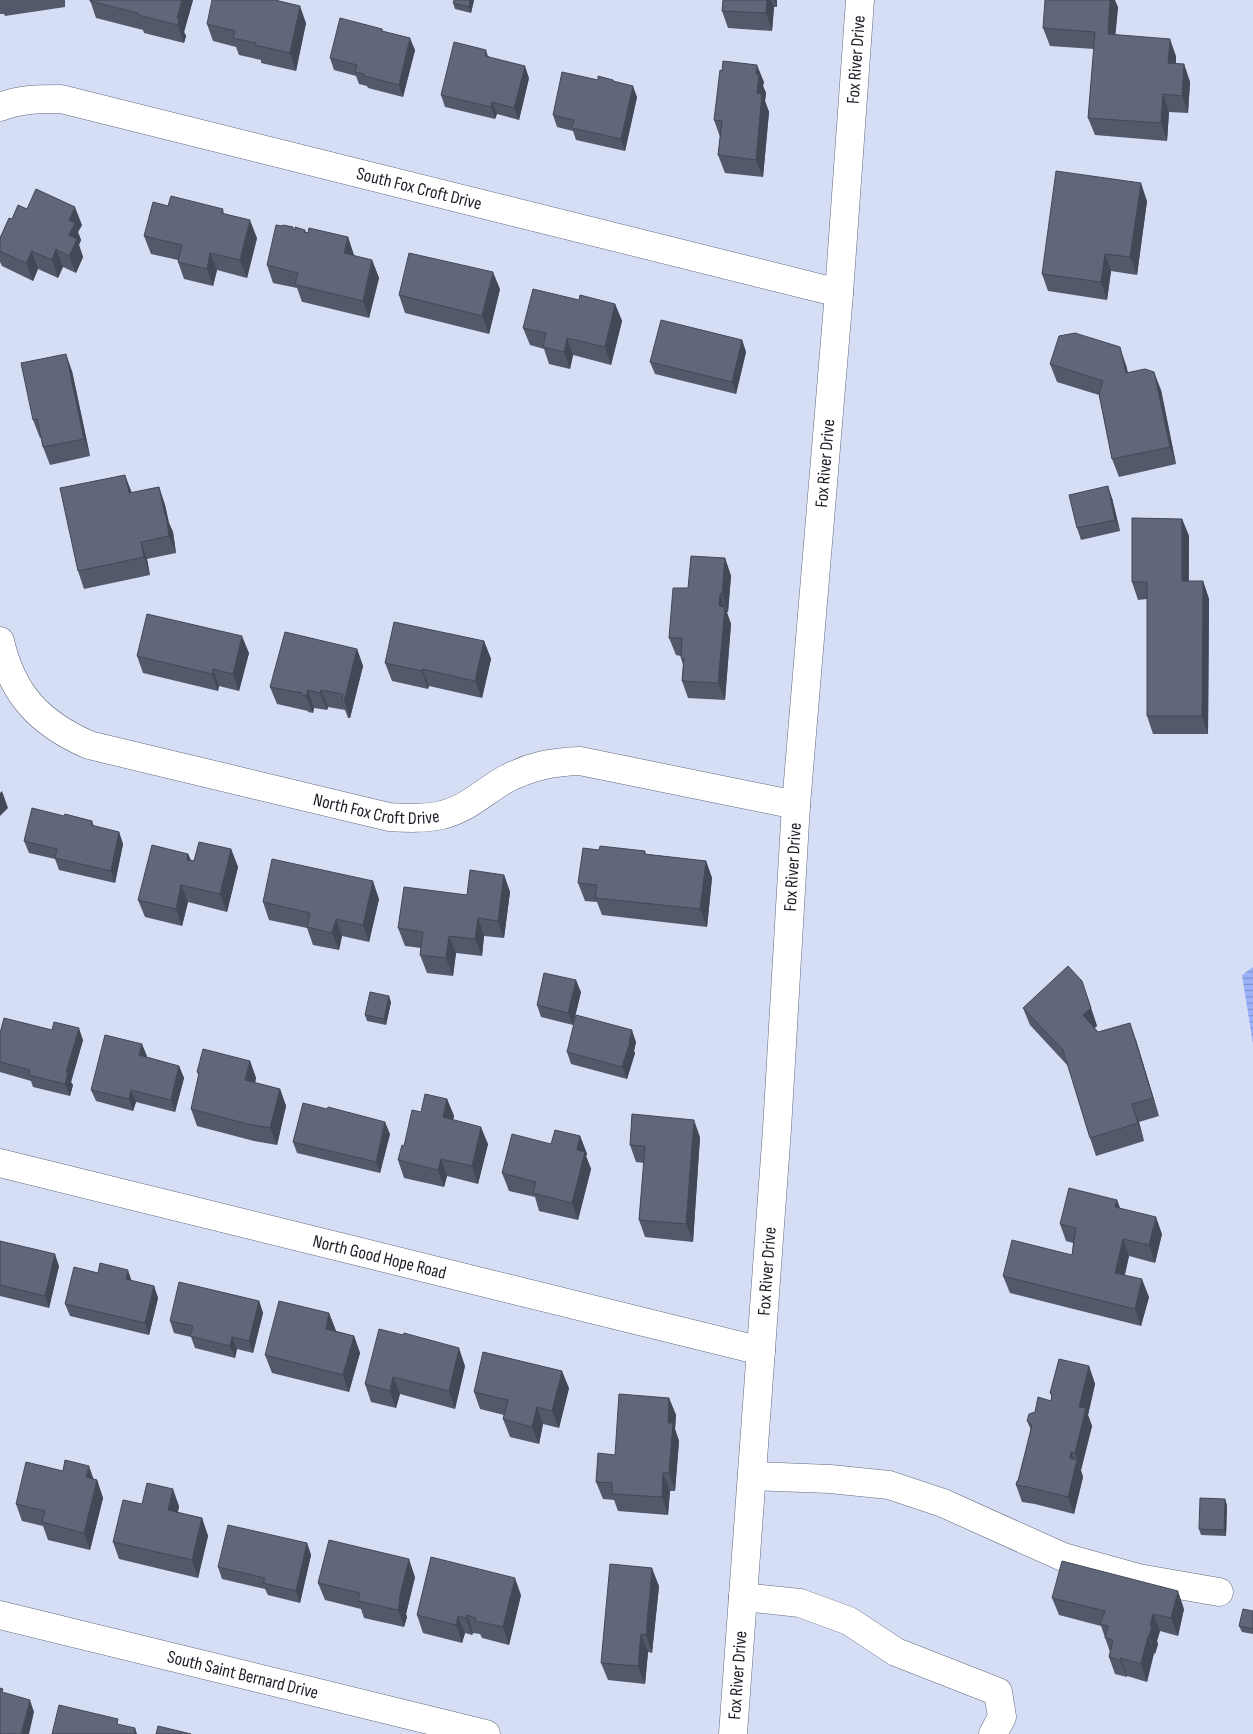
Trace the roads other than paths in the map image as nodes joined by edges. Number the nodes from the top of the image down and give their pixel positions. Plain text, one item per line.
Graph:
1 (860, 0) edge
2 (0, 107) edge
3 (839, 293) junction
4 (0, 640) edge
5 (796, 804) junction
6 (0, 1163) edge
7 (761, 1351) junction
8 (752, 1476) junction
9 (1219, 1592) dead end
10 (743, 1597) junction
11 (0, 1615) edge
12 (486, 1734) edge
13 (733, 1734) edge
14 (993, 1734) edge

1 - 3 street, Fox River Drive
2 - 3 street, South Fox Croft Drive
3 - 5 street, Fox River Drive
4 - 5 street, North Fox Croft Drive
5 - 7 street, Fox River Drive
6 - 7 street, North Good Hope Road
7 - 8 street, Fox River Drive
8 - 9 street
8 - 10 street, Fox River Drive
10 - 13 street, Fox River Drive
10 - 14 street
11 - 12 street, South Saint Bernard Drive

